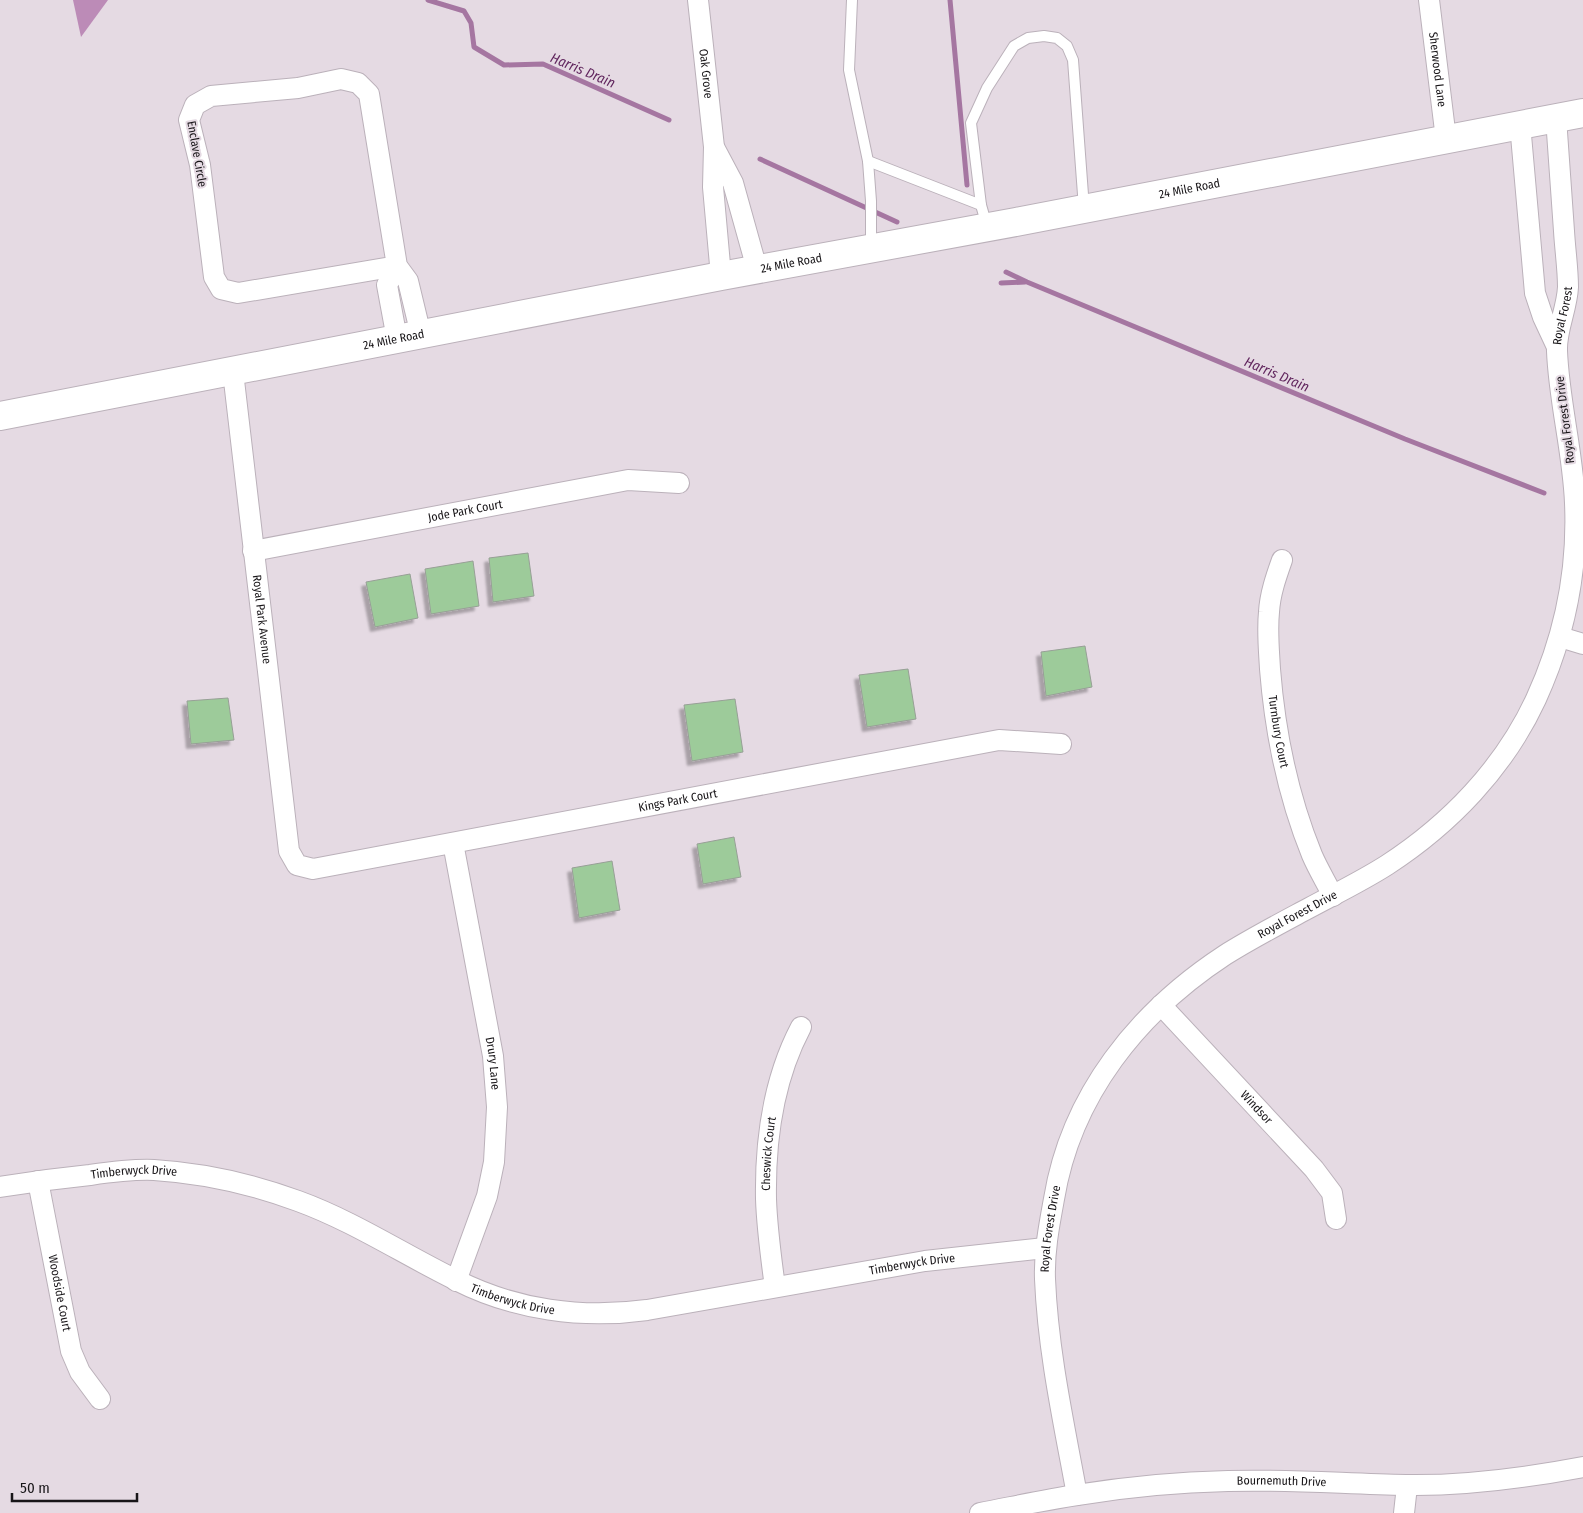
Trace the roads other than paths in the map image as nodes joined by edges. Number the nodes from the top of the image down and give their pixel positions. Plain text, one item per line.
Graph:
1 (698, 0) edge
2 (852, 0) edge
3 (1429, 0) edge
4 (1583, 113) edge
5 (1556, 118) junction
6 (1520, 124) junction
7 (1446, 139) junction
8 (714, 147) junction
9 (868, 161) junction
10 (1084, 209) junction
11 (984, 216) junction
12 (871, 235) junction
13 (397, 266) junction
14 (756, 269) junction
15 (721, 276) junction
16 (409, 337) junction
17 (1557, 347) junction
18 (233, 372) junction
19 (0, 416) edge
20 (679, 483) dead end
21 (253, 551) junction
22 (1282, 560) dead end
23 (1560, 637) junction
24 (1583, 644) edge
25 (1061, 744) dead end
26 (453, 843) junction
27 (297, 865) joint
28 (1333, 896) junction
29 (1161, 1004) junction
30 (801, 1027) dead end
31 (38, 1180) junction
32 (0, 1188) edge
33 (1336, 1219) dead end
34 (1045, 1248) junction
35 (456, 1281) junction
36 (775, 1287) junction
37 (100, 1398) dead end
38 (1583, 1467) edge
39 (1407, 1486) junction
40 (1077, 1495) junction
41 (980, 1513) edge
42 (1404, 1513) edge

1 - 8 street, Oak Grove
2 - 9 lane
3 - 7 street, Sherwood Lane
4 - 5 street, 24 Mile Road
5 - 6 street, 24 Mile Road
5 - 17 street, Royal Forest
6 - 7 street, 24 Mile Road
6 - 17 street, Royal Forest
7 - 10 street, 24 Mile Road
8 - 14 street, Oak Grove
8 - 15 street, Oak Grove
9 - 11 lane
9 - 12 lane
10 - 11 street, 24 Mile Road
10 - 11 lane
11 - 12 street, 24 Mile Road
12 - 14 street, 24 Mile Road
13 - 13 street, Enclave Circle
13 - 16 street
14 - 15 street, 24 Mile Road
15 - 16 street, 24 Mile Road
16 - 18 street, 24 Mile Road
17 - 23 street, Royal Forest Drive
18 - 19 street, 24 Mile Road
18 - 21 street, Royal Park Avenue
20 - 21 street, Jode Park Court
21 - 27 street, Royal Park Avenue
22 - 28 street, Turnbury Court
23 - 24 street
23 - 28 street, Royal Forest Drive
25 - 26 street, Kings Park Court
26 - 27 street, Kings Park Court
26 - 35 street, Drury Lane
28 - 29 street, Royal Forest Drive
29 - 33 street, Windsor
29 - 34 street, Royal Forest Drive
30 - 36 street, Cheswick Court
31 - 32 street, Timberwyck Drive
31 - 35 street, Timberwyck Drive
31 - 37 street, Woodside Court
34 - 36 street, Timberwyck Drive
34 - 40 street, Royal Forest Drive
35 - 36 street, Timberwyck Drive
38 - 39 street, Bournemuth Drive
39 - 40 street, Bournemuth Drive
39 - 42 street
40 - 41 street, Bournemuth Drive

